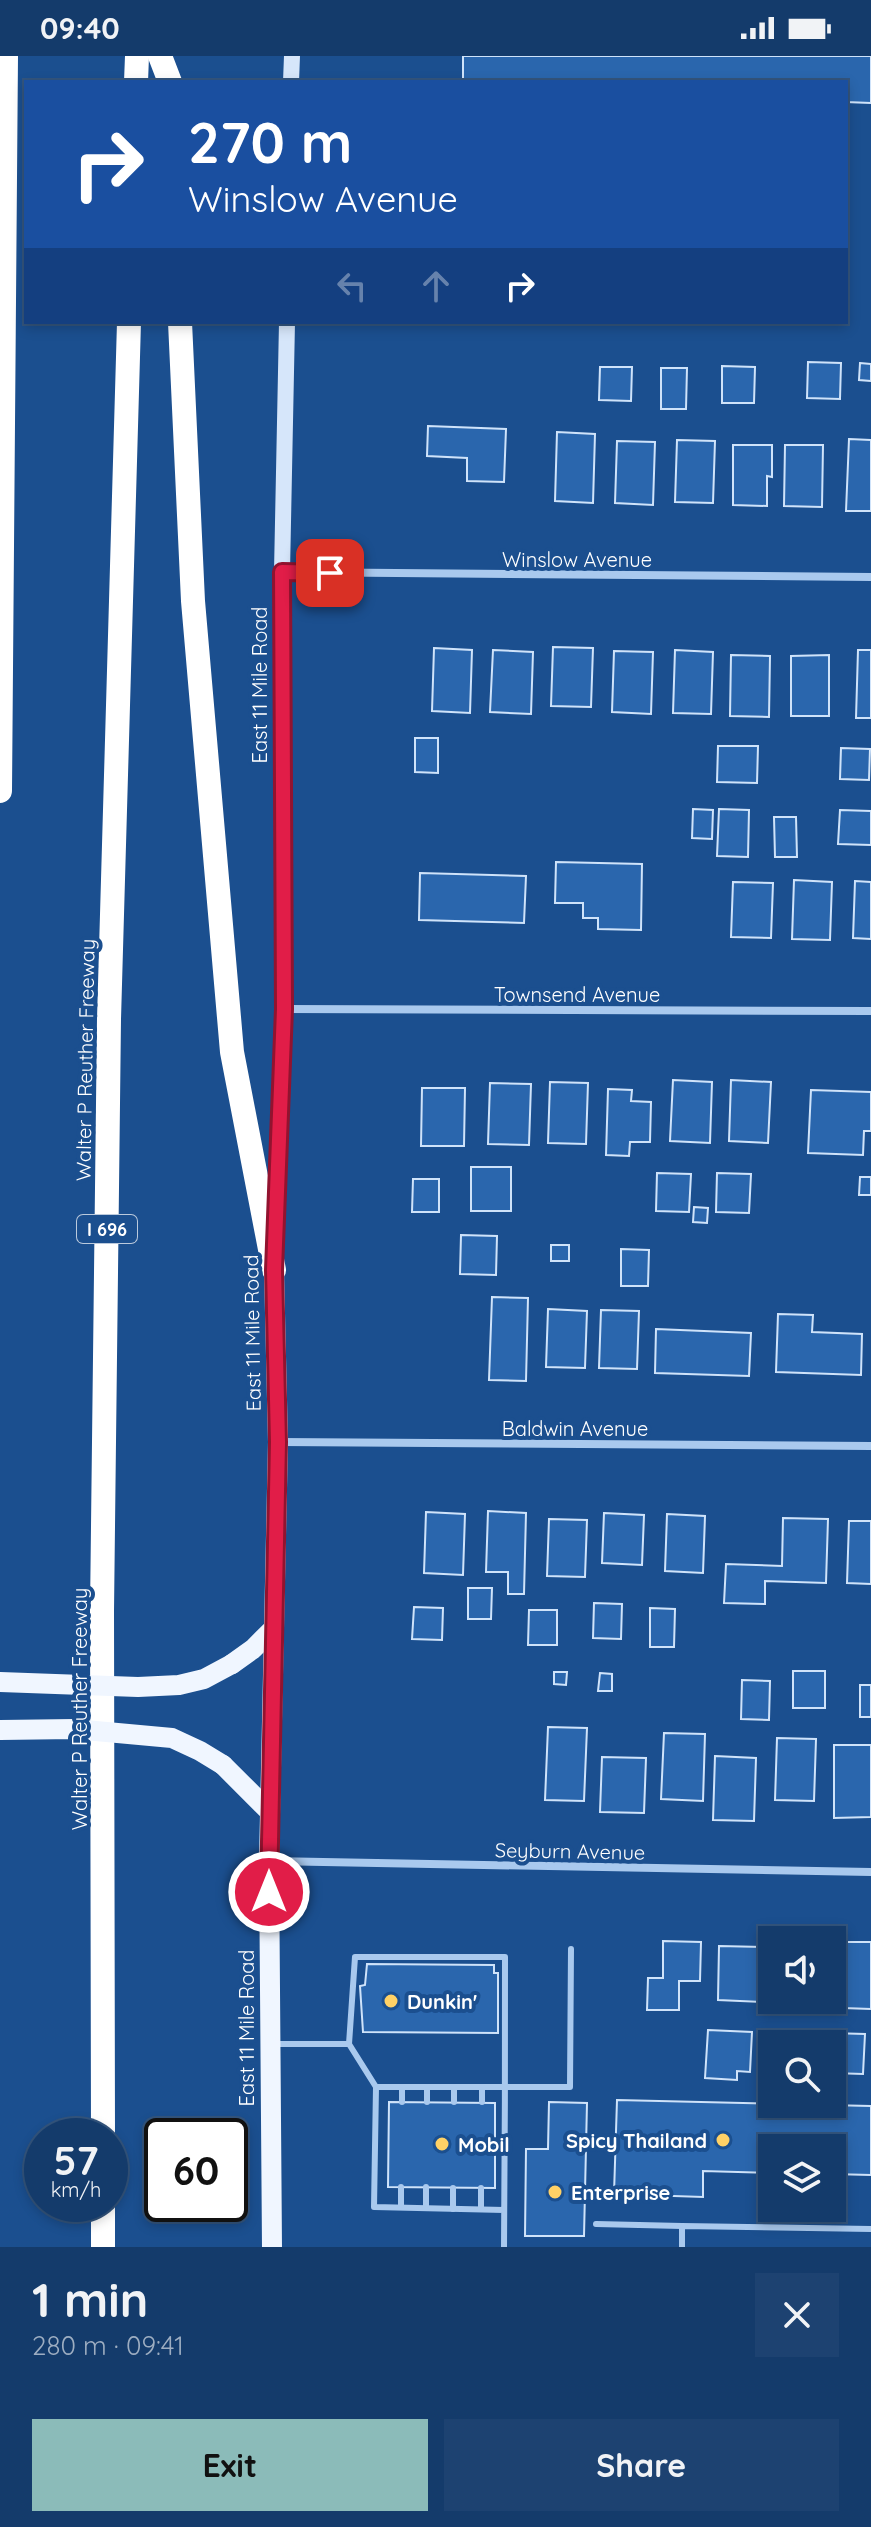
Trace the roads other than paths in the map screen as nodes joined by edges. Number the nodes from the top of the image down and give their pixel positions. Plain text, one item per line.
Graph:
1 (6, 56) edge
2 (137, 56) edge
3 (160, 56) edge
4 (292, 56) edge
5 (136, 80) edge
6 (169, 80) edge
7 (291, 80) edge
8 (129, 324) edge
9 (180, 324) edge
10 (287, 324) edge
11 (282, 572) junction
12 (871, 577) edge
13 (0, 791) edge
14 (284, 1009) junction
15 (871, 1011) edge
16 (274, 1270) junction
17 (278, 1442) junction
18 (871, 1446) edge
19 (274, 1628) junction
20 (0, 1682) edge
21 (0, 1730) edge
22 (270, 1812) junction
23 (269, 1861) junction
24 (871, 1872) edge
25 (571, 1949) dead end
26 (271, 2044) junction
27 (349, 2044) junction
28 (376, 2087) junction
29 (402, 2087) junction
30 (427, 2087) junction
31 (454, 2087) junction
32 (482, 2087) junction
33 (505, 2087) junction
34 (402, 2102) dead end
35 (427, 2102) dead end
36 (454, 2102) dead end
37 (482, 2102) dead end
38 (103, 2118) edge
39 (401, 2187) dead end
40 (426, 2187) dead end
41 (453, 2188) dead end
42 (481, 2188) dead end
43 (401, 2207) junction
44 (426, 2208) junction
45 (453, 2209) junction
46 (481, 2209) junction
47 (504, 2210) junction
48 (103, 2222) edge
49 (596, 2224) dead end
50 (682, 2226) junction
51 (871, 2229) edge
52 (103, 2247) edge
53 (272, 2247) edge
54 (504, 2247) edge
55 (682, 2247) edge

1 - 13 highway
2 - 5 highway
3 - 6 highway
4 - 7 main road
8 - 38 highway, Walter P Reuther Freeway / I 696
9 - 16 highway
10 - 11 main road, East 11 Mile Road
11 - 12 street, Winslow Avenue
11 - 14 main road, East 11 Mile Road
14 - 15 street, Townsend Avenue
14 - 16 main road, East 11 Mile Road
16 - 17 main road, East 11 Mile Road
17 - 18 street, Baldwin Avenue
17 - 19 main road, East 11 Mile Road
19 - 20 main road, bridge
19 - 22 main road, East 11 Mile Road
21 - 22 main road, bridge
22 - 23 main road, East 11 Mile Road
23 - 24 street, Seyburn Avenue
23 - 26 main road, East 11 Mile Road
25 - 33 lane
26 - 27 lane
26 - 53 main road, East 11 Mile Road
27 - 28 lane
27 - 33 lane
28 - 29 lane
28 - 43 lane
29 - 30 lane
29 - 34 lane
30 - 31 lane
30 - 35 lane
31 - 32 lane
31 - 36 lane
32 - 33 lane
32 - 37 lane
33 - 47 lane
39 - 43 lane
40 - 44 lane
41 - 45 lane
42 - 46 lane
43 - 44 lane
44 - 45 lane
45 - 46 lane
46 - 47 lane
47 - 54 lane
48 - 52 highway
49 - 50 lane
50 - 51 lane
50 - 55 lane

